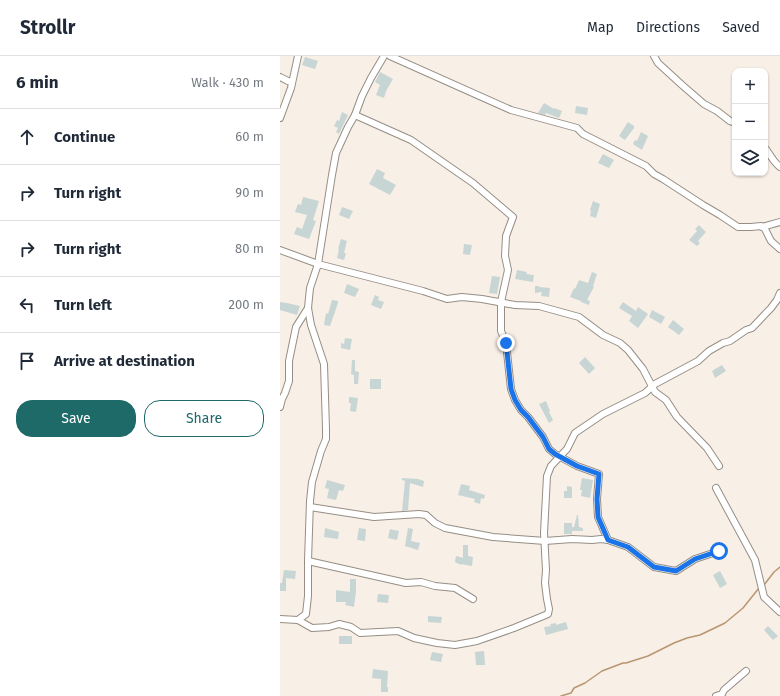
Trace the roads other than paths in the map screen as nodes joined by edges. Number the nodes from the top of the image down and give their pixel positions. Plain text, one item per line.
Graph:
1 (298, 56) edge
2 (384, 56) edge
3 (390, 56) edge
4 (654, 56) edge
5 (280, 77) edge
6 (292, 82) junction
7 (355, 115) junction
8 (280, 118) edge
9 (732, 122) edge
10 (768, 153) edge
11 (780, 167) edge
12 (780, 222) edge
13 (762, 226) junction
14 (780, 249) edge
15 (280, 250) edge
16 (318, 264) junction
17 (780, 293) edge
18 (501, 302) junction
19 (308, 308) junction
20 (653, 386) junction
21 (280, 408) edge
22 (560, 456) junction
23 (719, 466) dead end
24 (716, 488) dead end
25 (310, 507) junction
26 (608, 540) junction
27 (544, 541) junction
28 (719, 551) dead end
29 (308, 561) junction
30 (473, 599) dead end
31 (780, 612) edge
32 (280, 618) edge
33 (298, 620) junction
34 (746, 670) dead end
35 (716, 696) edge

1 - 6 street
2 - 7 street
3 - 13 street
4 - 9 street
5 - 6 street
6 - 8 street
7 - 16 street
7 - 18 street
10 - 11 street
12 - 13 street
13 - 14 street
15 - 16 street
16 - 18 street
16 - 19 street
17 - 20 street
18 - 20 street
18 - 22 street
19 - 21 street
19 - 25 street
20 - 22 street
20 - 23 street
22 - 26 street
22 - 27 street
24 - 31 street
25 - 27 street
25 - 29 street
26 - 27 street
26 - 28 street
27 - 33 street
29 - 30 street
29 - 33 street
32 - 33 street
34 - 35 street

